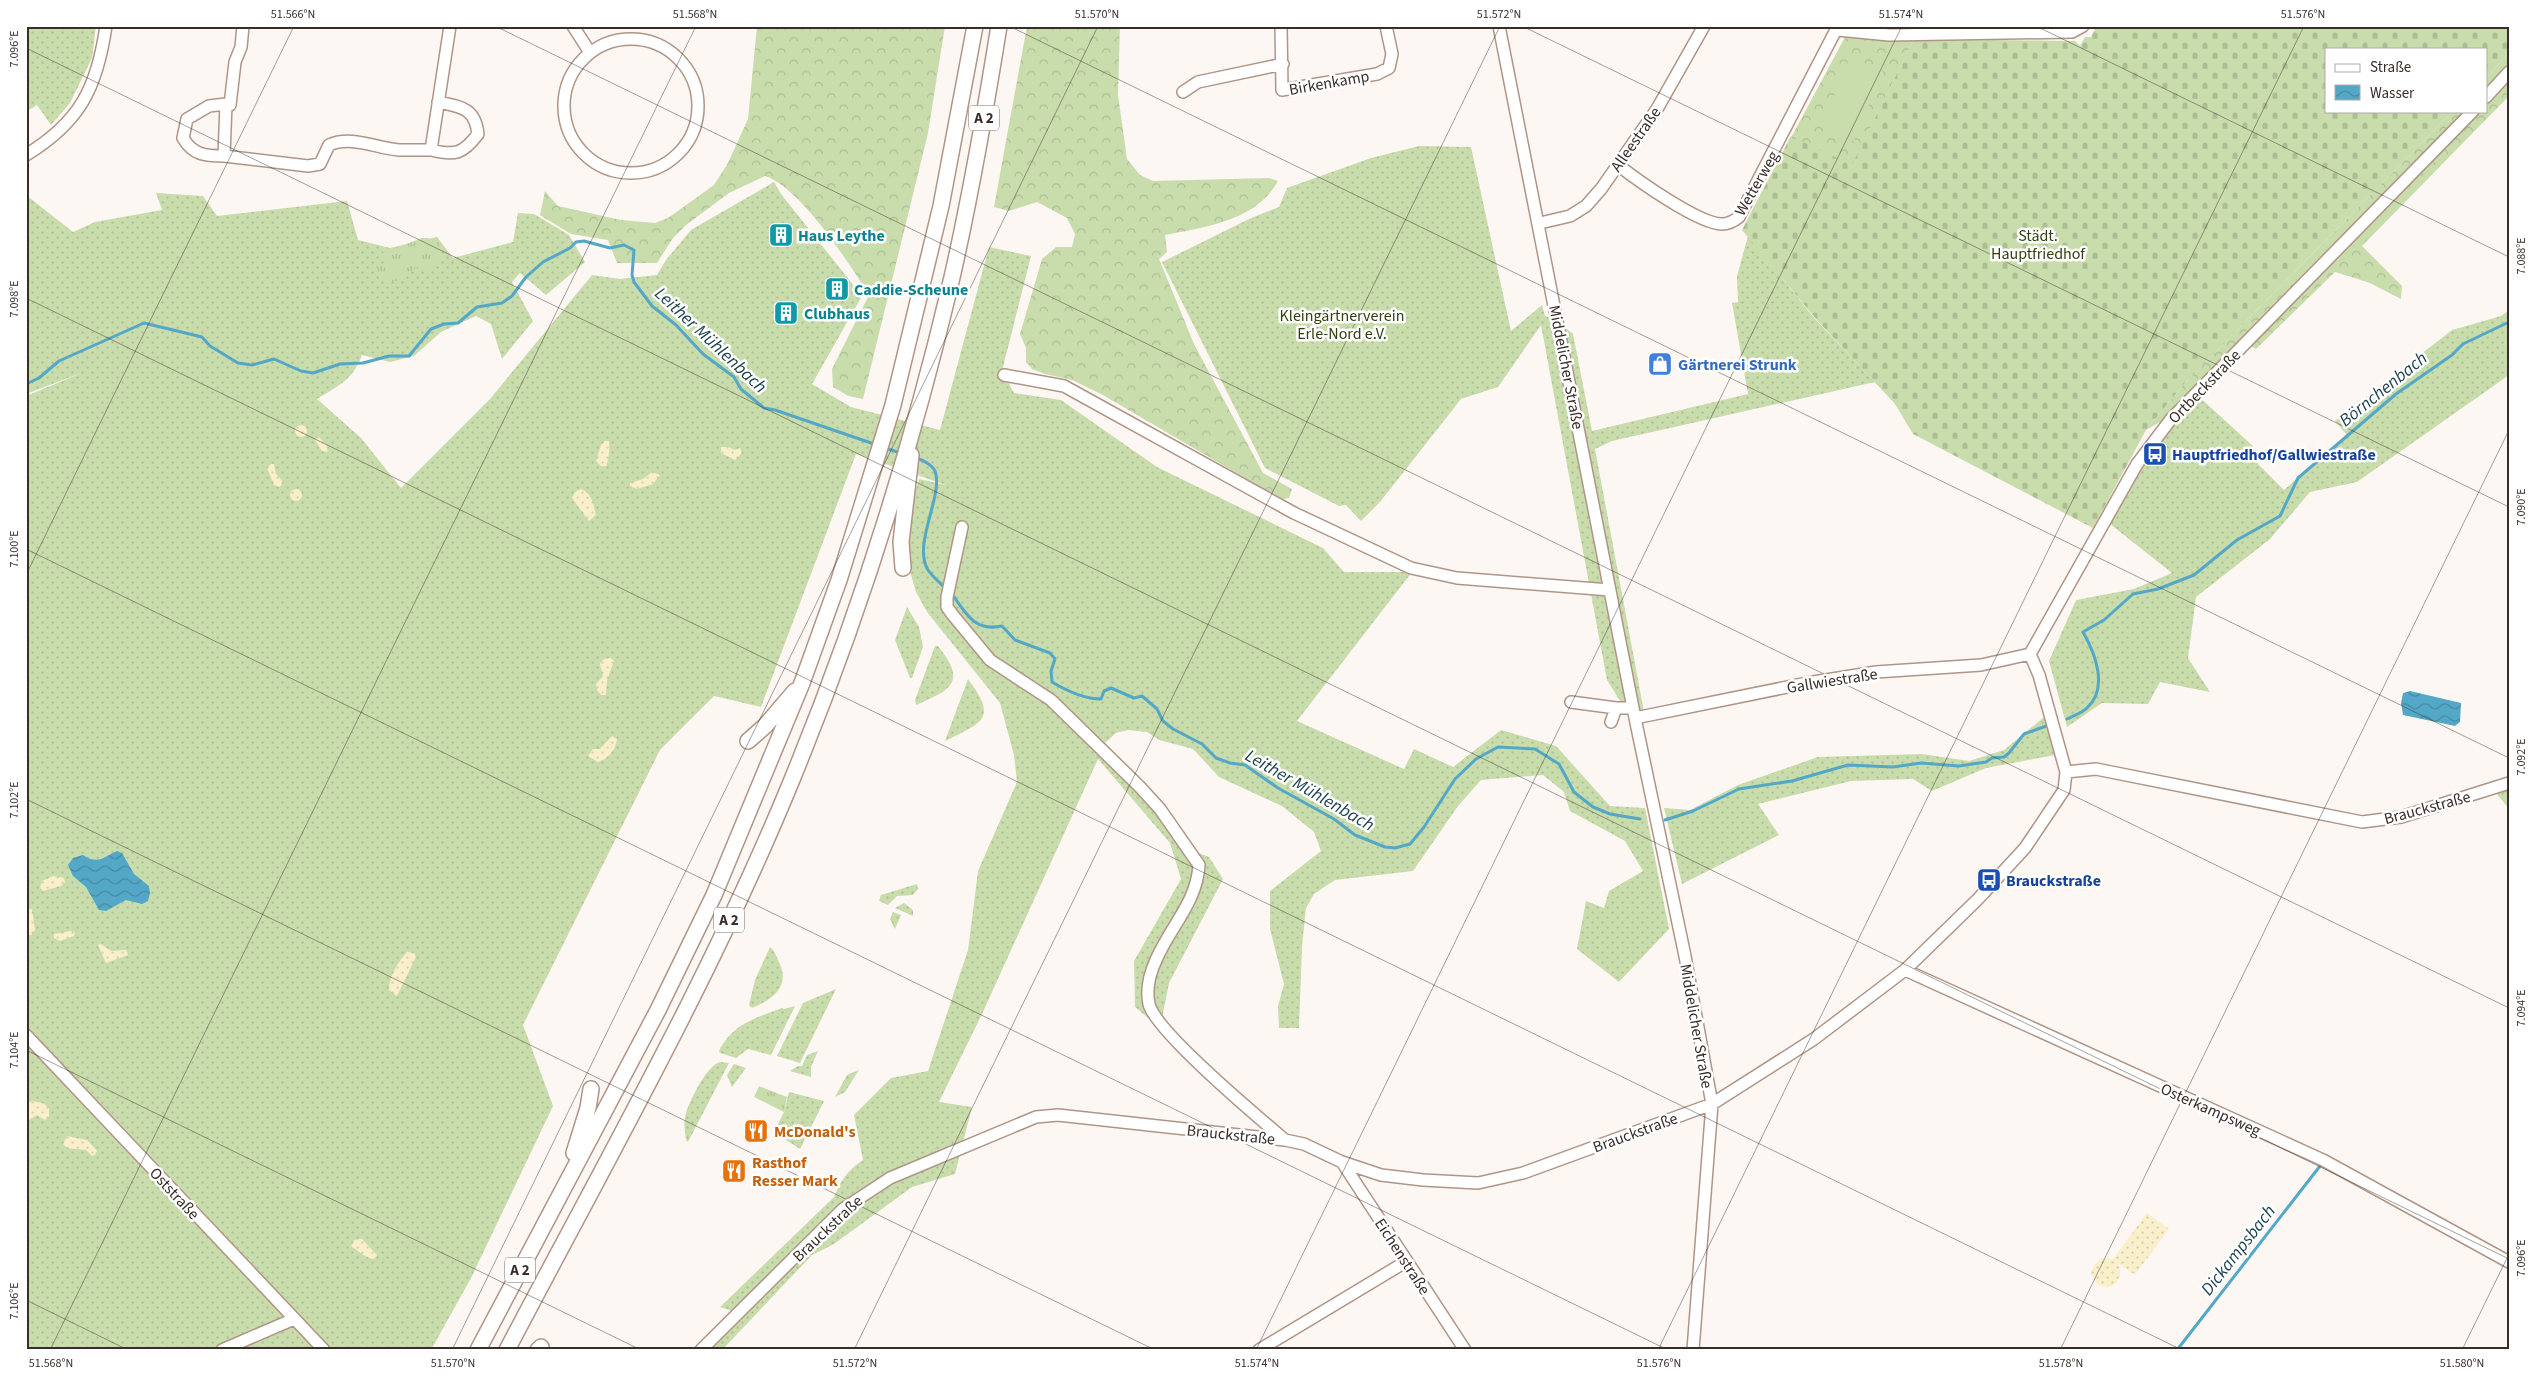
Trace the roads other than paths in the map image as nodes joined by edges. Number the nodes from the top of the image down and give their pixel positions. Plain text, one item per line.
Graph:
1 (106, 26) edge
2 (243, 26) edge
3 (450, 26) edge
4 (572, 26) edge
5 (975, 26) edge
6 (1000, 26) edge
7 (1281, 26) edge
8 (1386, 26) edge
9 (1500, 26) edge
10 (1704, 26) edge
11 (2083, 26) edge
12 (1838, 28) edge
13 (1891, 31) edge
14 (589, 51) junction
15 (1283, 64) junction
16 (2509, 72) edge
17 (1183, 92) dead end
18 (2488, 95) edge
19 (438, 102) junction
20 (226, 104) junction
21 (2471, 112) edge
22 (431, 150) junction
23 (26, 155) edge
24 (224, 156) junction
25 (1618, 165) junction
26 (1540, 223) junction
27 (1004, 375) dead end
28 (905, 470) junction
29 (962, 527) dead end
30 (903, 568) dead end
31 (1610, 590) junction
32 (2030, 654) junction
33 (802, 683) junction
34 (1571, 702) dead end
35 (1616, 708) junction
36 (1634, 713) junction
37 (1611, 722) dead end
38 (748, 741) dead end
39 (2066, 772) junction
40 (2509, 783) edge
41 (1905, 970) junction
42 (26, 1035) edge
43 (591, 1089) dead end
44 (1712, 1104) junction
45 (1285, 1140) junction
46 (1342, 1162) junction
47 (562, 1190) junction
48 (1407, 1261) junction
49 (2509, 1262) edge
50 (294, 1319) junction
51 (222, 1350) edge
52 (324, 1350) edge
53 (478, 1350) edge
54 (507, 1350) edge
55 (701, 1350) edge
56 (1259, 1350) edge
57 (1465, 1350) edge
58 (1693, 1350) edge

1 - 23 street
2 - 20 street
3 - 19 street
4 - 14 street
5 - 33 highway, A 2
6 - 28 highway, A 2
7 - 15 street, Birkenkamp
8 - 15 street, Birkenkamp
9 - 26 street, Middelicher Straße
10 - 25 street, Alleestraße
11 - 13 street
12 - 13 street
12 - 25 street, Wetterweg
14 - 14 street
15 - 17 street, Birkenkamp
16 - 18 street
19 - 22 street
19 - 22 street
20 - 24 street
20 - 24 street
21 - 32 street, Ortbeckstraße
22 - 24 street
25 - 26 street, Alleestraße
26 - 31 street, Middelicher Straße
27 - 31 street
28 - 30 highway
28 - 54 highway, A 2
29 - 45 street
31 - 36 street, Middelicher Straße
32 - 36 street, Gallwiestraße
32 - 39 street
33 - 38 highway
33 - 47 highway, A 2
34 - 35 street
35 - 36 street
35 - 37 street
36 - 44 street, Middelicher Straße
39 - 40 street, Brauckstraße
39 - 41 street, Brauckstraße
41 - 44 street, Brauckstraße
41 - 49 street, Osterkampsweg
42 - 50 street, Oststraße
43 - 47 highway
44 - 46 street, Brauckstraße
44 - 58 street, Middelicher Straße
45 - 46 street, Brauckstraße
45 - 55 street, Brauckstraße
46 - 48 street, Eichenstraße
47 - 53 highway, A 2
48 - 56 street
48 - 57 street, Eichenstraße
50 - 51 street
50 - 52 street, Oststraße

